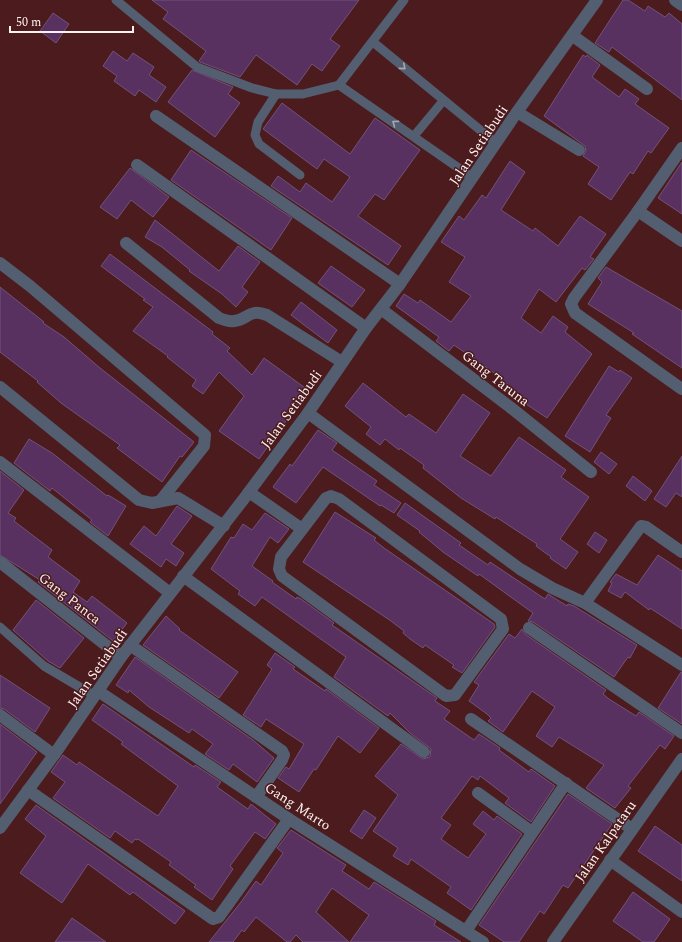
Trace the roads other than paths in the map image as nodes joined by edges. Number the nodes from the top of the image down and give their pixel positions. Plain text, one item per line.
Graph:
1 (116, 0) edge
2 (404, 0) edge
3 (597, 0) edge
4 (675, 0) edge
5 (682, 5) edge
6 (573, 36) junction
7 (373, 42) junction
8 (340, 85) junction
9 (647, 89) dead end
10 (276, 94) junction
11 (443, 100) junction
12 (517, 112) junction
13 (156, 116) dead end
14 (414, 136) junction
15 (496, 144) junction
16 (682, 148) edge
17 (579, 150) dead end
18 (137, 165) dead end
19 (300, 175) dead end
20 (474, 178) junction
21 (638, 211) junction
22 (682, 241) edge
23 (126, 243) dead end
24 (0, 262) edge
25 (400, 284) junction
26 (381, 309) junction
27 (366, 328) junction
28 (342, 362) junction
29 (0, 387) edge
30 (682, 389) edge
31 (308, 412) junction
32 (0, 462) edge
33 (591, 472) dead end
34 (249, 492) junction
35 (161, 500) junction
36 (224, 526) junction
37 (302, 529) junction
38 (682, 552) edge
39 (0, 562) edge
40 (183, 576) junction
41 (170, 593) junction
42 (585, 603) junction
43 (0, 627) edge
44 (529, 628) dead end
45 (130, 645) junction
46 (121, 657) junction
47 (682, 665) edge
48 (97, 693) junction
49 (0, 715) edge
50 (471, 718) dead end
51 (682, 733) edge
52 (424, 752) dead end
53 (54, 755) junction
54 (682, 758) edge
55 (566, 783) junction
56 (28, 790) junction
57 (478, 793) dead end
58 (256, 797) junction
59 (289, 818) junction
60 (0, 828) edge
61 (632, 829) junction
62 (532, 832) junction
63 (610, 860) junction
64 (682, 912) edge
65 (466, 931) junction
66 (483, 942) edge
67 (553, 942) edge

1 - 10 lane
2 - 7 lane
3 - 6 street, Jalan Setiabudi
4 - 5 street
6 - 9 street
6 - 12 street, Jalan Setiabudi
7 - 8 lane
7 -> 11 lane
8 - 10 lane
14 -> 8 lane
10 - 19 lane
11 - 14 lane
11 - 15 lane
12 - 15 street, Jalan Setiabudi
12 - 17 street
13 - 25 street
14 - 20 lane
15 - 20 street, Jalan Setiabudi
16 - 21 street
18 - 27 street
20 - 25 street, Jalan Setiabudi
21 - 22 street
21 - 30 street
23 - 28 street
24 - 35 street
25 - 26 street, Jalan Setiabudi
26 - 27 street, Jalan Setiabudi
26 - 33 street, Gang Taruna
27 - 28 street, Jalan Setiabudi
28 - 31 street, Jalan Setiabudi
29 - 35 street
31 - 34 street, Jalan Setiabudi
31 - 42 street
32 - 41 street
34 - 36 street, Jalan Setiabudi
34 - 37 street
35 - 36 street
36 - 40 street, Jalan Setiabudi
37 - 37 street
38 - 42 street
39 - 46 street, Gang Panca
40 - 41 street, Jalan Setiabudi
40 - 52 street
41 - 45 street, Jalan Setiabudi
42 - 47 street
43 - 48 lane
44 - 51 street
45 - 46 street, Jalan Setiabudi
45 - 58 street
46 - 48 street, Jalan Setiabudi
48 - 53 street, Jalan Setiabudi
48 - 58 street, Gang Marto
49 - 53 street
50 - 55 street
53 - 56 street, Jalan Setiabudi
54 - 61 street, Jalan Kalpataru
55 - 61 street
55 - 62 street
56 - 59 street
56 - 60 street, Jalan Setiabudi
57 - 62 street
58 - 59 street, Gang Marto
59 - 65 street, Gang Marto
61 - 63 street, Jalan Kalpataru
62 - 65 street
63 - 64 street
63 - 67 street, Jalan Kalpataru
65 - 66 street, Gang Marto

